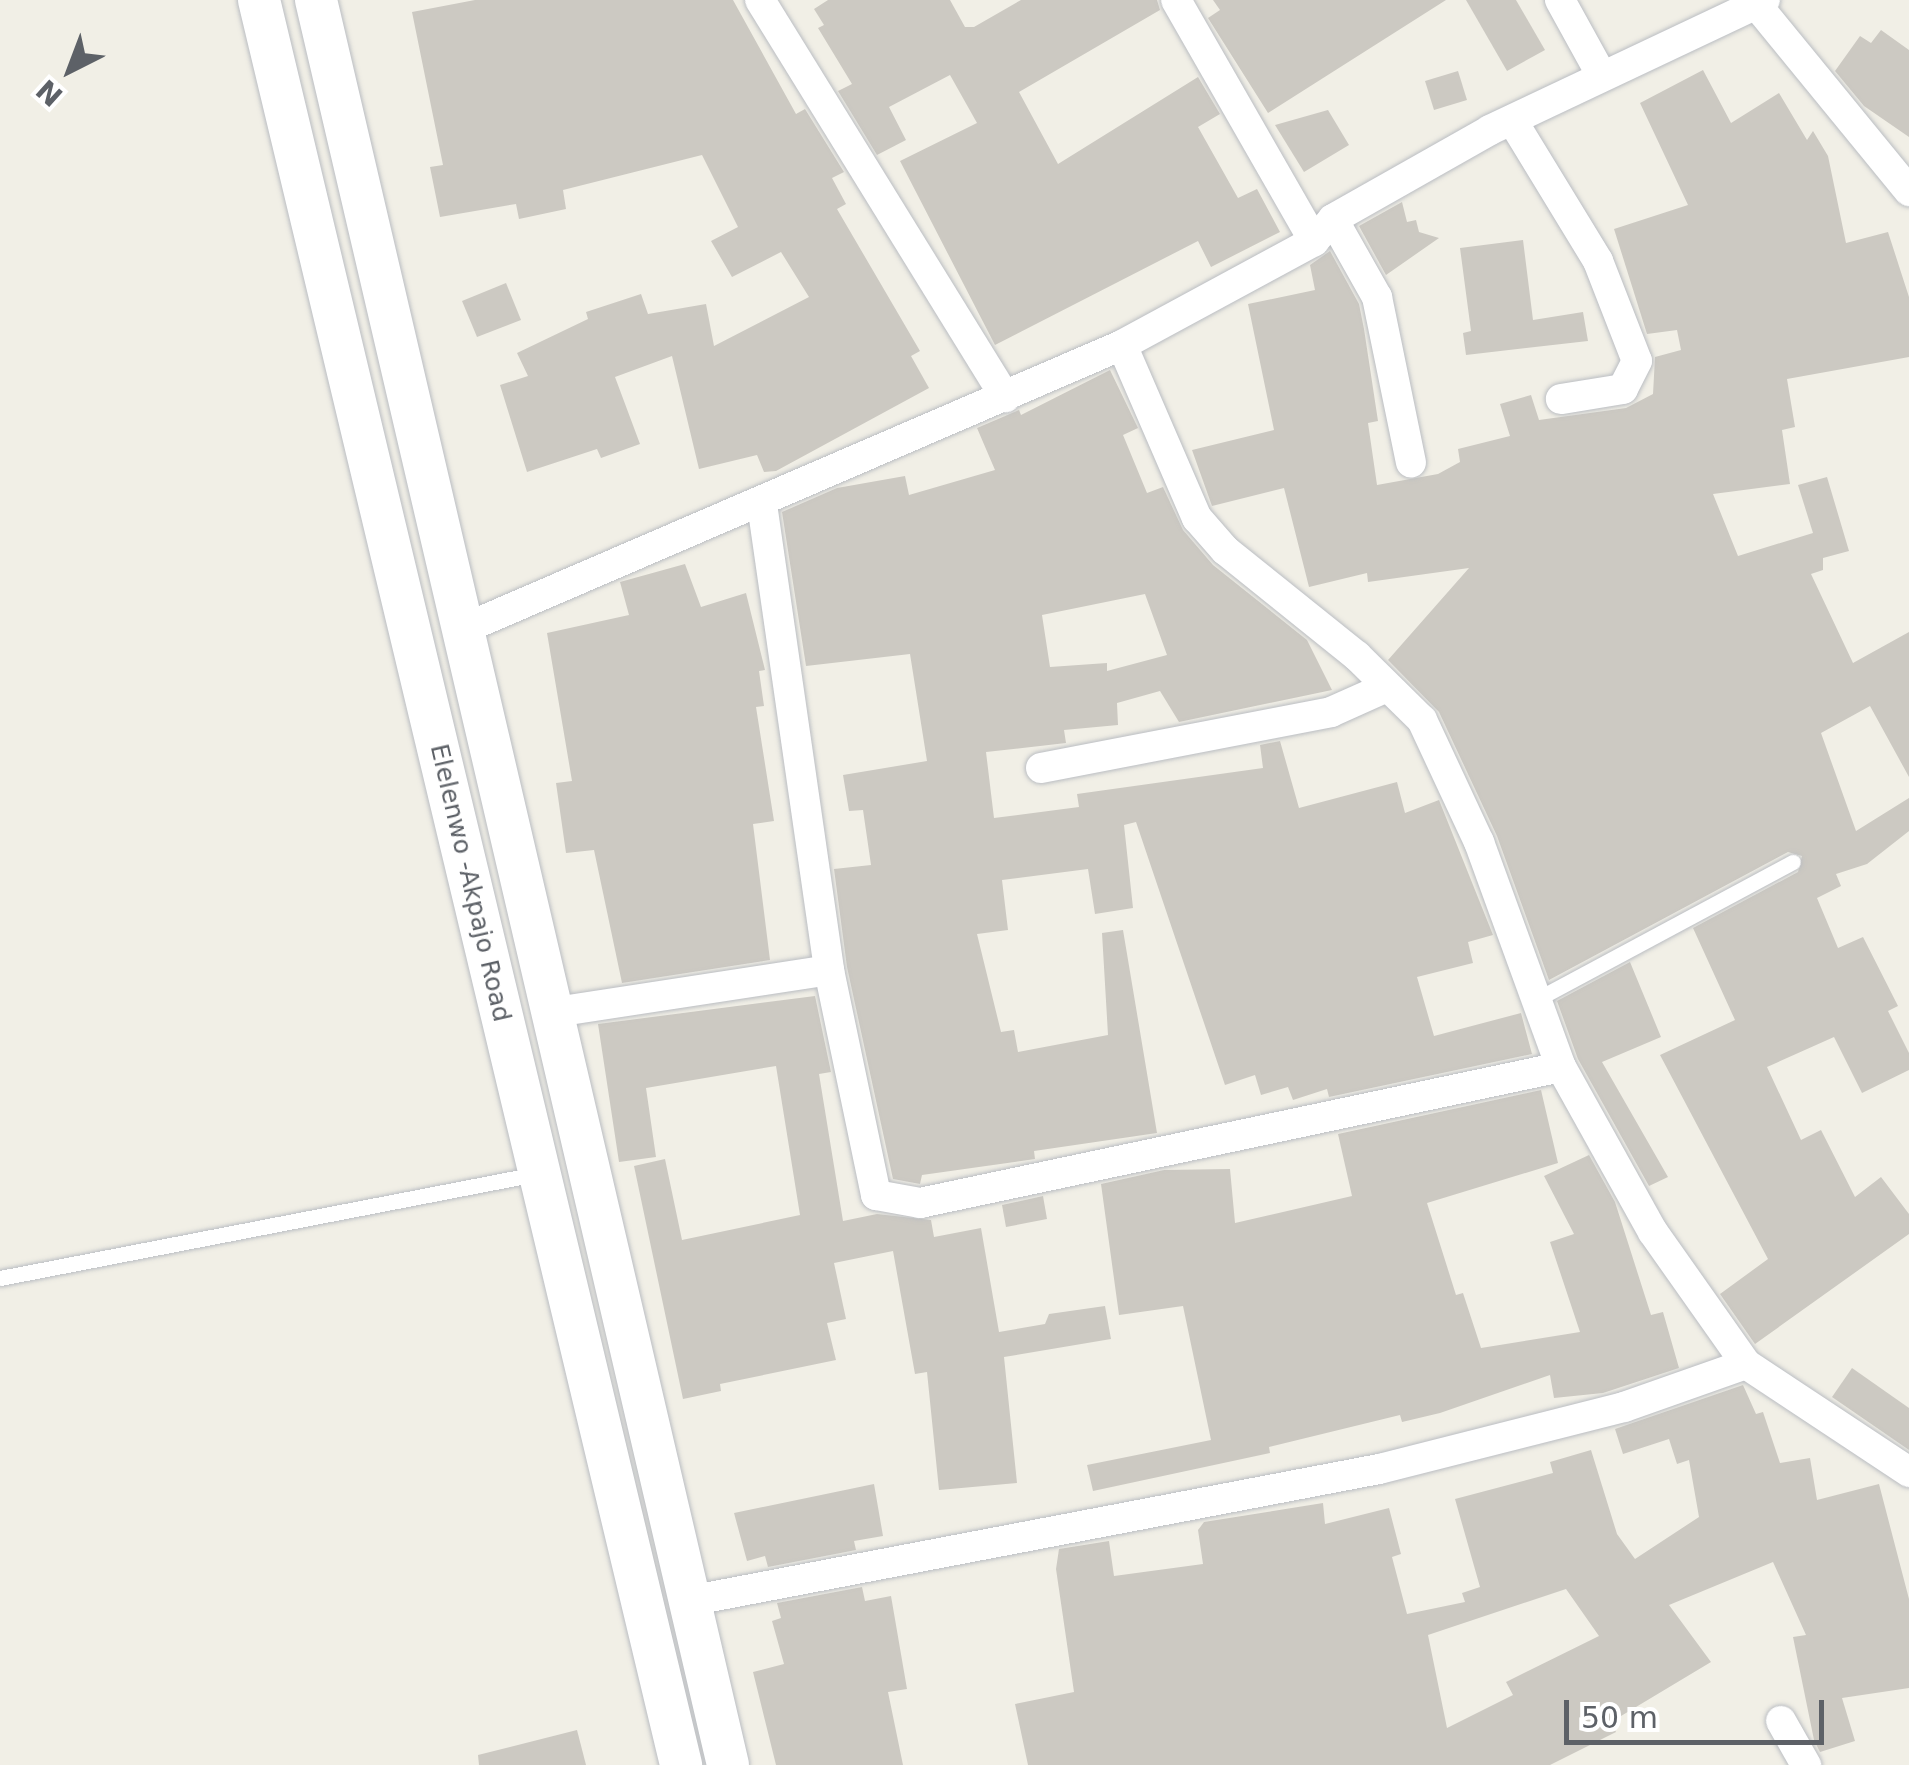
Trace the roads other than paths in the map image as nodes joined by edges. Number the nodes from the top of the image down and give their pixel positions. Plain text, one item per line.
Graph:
1 (259, 0) edge
2 (316, 0) edge
3 (760, 0) edge
4 (1176, 0) edge
5 (1560, 0) edge
6 (1760, 2) edge
7 (1602, 76) junction
8 (1512, 120) junction
9 (1909, 191) edge
10 (1323, 230) junction
11 (1122, 345) junction
12 (1005, 397) junction
13 (1561, 398) dead end
14 (1411, 463) dead end
15 (762, 504) junction
16 (461, 630) junction
17 (1387, 687) junction
18 (1042, 768) dead end
19 (1793, 862) dead end
20 (828, 970) junction
21 (1539, 998) junction
22 (549, 1013) junction
23 (1562, 1067) junction
24 (540, 1174) junction
25 (0, 1278) edge
26 (1746, 1364) junction
27 (1909, 1472) edge
28 (689, 1600) junction
29 (1781, 1721) dead end
30 (681, 1765) edge
31 (728, 1765) edge
32 (1806, 1765) edge

1 - 24 main road, Elelenwo -Akpajo Road
2 - 16 main road, Elelenwo -Akpajo Road
3 - 12 street
4 - 10 street
5 - 7 street
6 - 7 street
6 - 9 street
7 - 8 street
8 - 10 street
8 - 13 street
10 - 11 street
10 - 14 street
11 - 12 street
11 - 17 street
12 - 15 street
15 - 16 street
15 - 20 street
16 - 22 main road, Elelenwo -Akpajo Road
17 - 18 street
17 - 21 street
19 - 21 lane
20 - 22 street
20 - 23 street
21 - 23 street
22 - 28 main road, Elelenwo -Akpajo Road
23 - 26 street
24 - 25 lane
24 - 30 main road, Elelenwo -Akpajo Road
26 - 27 street
26 - 28 street
28 - 31 main road, Elelenwo -Akpajo Road
29 - 32 street

